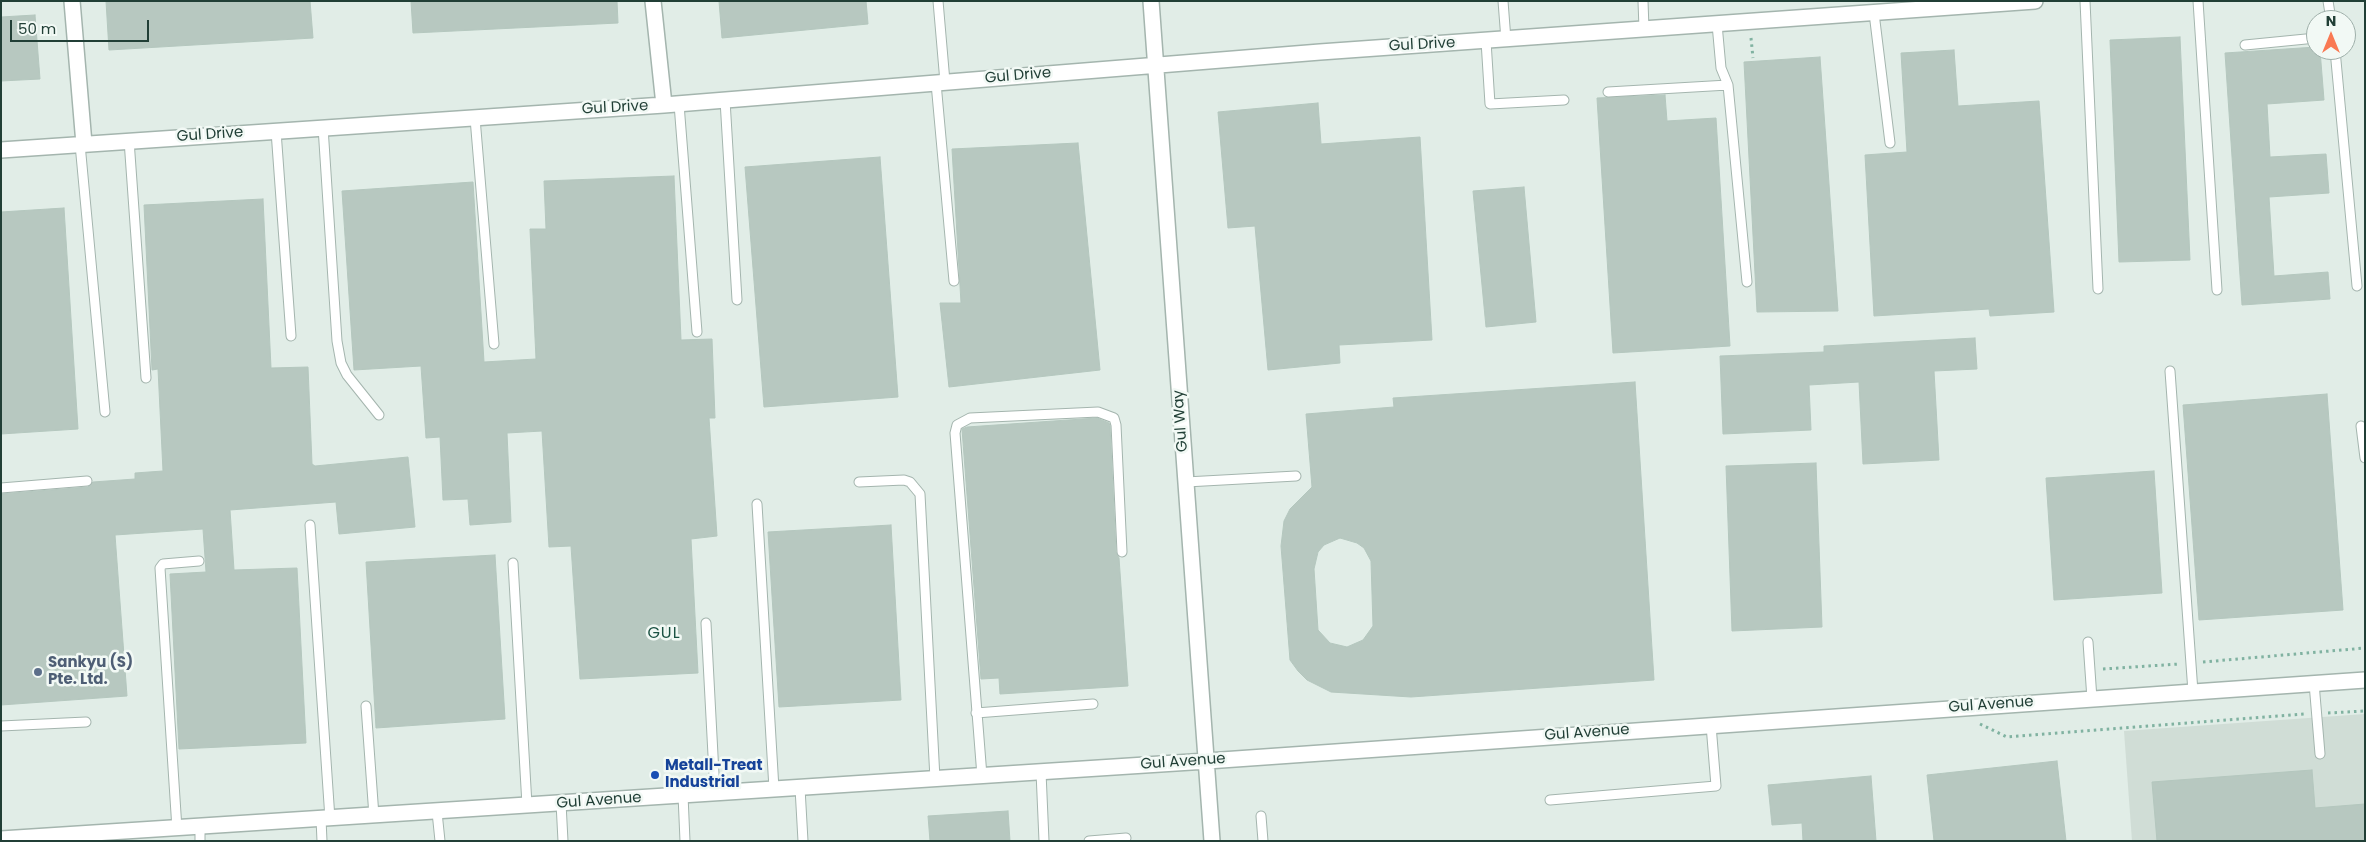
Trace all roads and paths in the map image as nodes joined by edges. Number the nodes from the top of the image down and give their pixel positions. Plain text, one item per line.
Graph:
1 (72, 1) edge
2 (653, 1) edge
3 (938, 1) edge
4 (1151, 1) edge
5 (1503, 1) edge
6 (1642, 1) edge
7 (2035, 1) edge
8 (2085, 1) edge
9 (2198, 1) edge
10 (1874, 13) junction
11 (1750, 22) junction
12 (1717, 24) junction
13 (1644, 29) junction
14 (2306, 39) edge
15 (1506, 40) junction
16 (1486, 41) junction
17 (2245, 45) dead end
18 (1753, 58) dead end
19 (2336, 60) edge
20 (1154, 65) junction
21 (940, 83) junction
22 (1728, 85) junction
23 (1608, 92) dead end
24 (725, 100) junction
25 (1564, 100) dead end
26 (671, 105) junction
27 (475, 118) junction
28 (323, 128) junction
29 (276, 130) junction
30 (129, 140) junction
31 (1890, 143) dead end
32 (82, 144) junction
33 (1, 150) edge
34 (954, 281) dead end
35 (1746, 282) dead end
36 (2357, 286) dead end
37 (2098, 289) dead end
38 (2217, 290) dead end
39 (737, 300) dead end
40 (697, 332) dead end
41 (291, 336) dead end
42 (494, 344) dead end
43 (2170, 370) dead end
44 (146, 378) dead end
45 (105, 412) dead end
46 (379, 415) dead end
47 (2361, 426) dead end
48 (2365, 458) edge
49 (1296, 476) dead end
50 (87, 482) dead end
51 (858, 482) dead end
52 (1186, 482) junction
53 (1, 488) edge
54 (757, 504) dead end
55 (310, 525) dead end
56 (1122, 552) dead end
57 (199, 561) dead end
58 (513, 563) dead end
59 (706, 623) dead end
60 (2088, 642) dead end
61 (2365, 648) edge
62 (2191, 663) junction
63 (2090, 670) junction
64 (2365, 680) edge
65 (2314, 683) junction
66 (2193, 692) junction
67 (2092, 699) junction
68 (1093, 704) dead end
69 (366, 706) dead end
70 (2365, 711) edge
71 (976, 713) junction
72 (2316, 713) junction
73 (1972, 720) dead end
74 (86, 722) dead end
75 (1711, 725) junction
76 (1, 726) edge
77 (2320, 754) dead end
78 (1207, 760) junction
79 (1041, 772) junction
80 (982, 776) junction
81 (935, 779) junction
82 (800, 788) junction
83 (774, 789) junction
84 (715, 793) junction
85 (682, 795) junction
86 (1550, 800) dead end
87 (561, 803) junction
88 (527, 805) junction
89 (437, 812) junction
90 (374, 816) junction
91 (1261, 816) dead end
92 (325, 819) junction
93 (176, 829) junction
94 (200, 834) edge
95 (84, 838) edge
96 (1126, 838) dead end
97 (1, 839) edge
98 (322, 841) edge
99 (440, 841) edge
100 (563, 841) edge
101 (685, 841) edge
102 (804, 841) edge
103 (1044, 841) edge
104 (1089, 841) edge
105 (1212, 841) edge
106 (1263, 841) edge

1 - 32 street
2 - 26 street
3 - 21 lane
4 - 20 street, Gul Way
5 - 15 lane
6 - 13 lane
7 - 10 street, Gul Drive
8 - 37 lane
9 - 38 lane
10 - 11 street, Gul Drive
10 - 31 lane
11 - 12 street, Gul Drive
11 - 18 path
12 - 13 street, Gul Drive
12 - 22 lane
13 - 15 street, Gul Drive
14 - 17 lane
15 - 16 street, Gul Drive
16 - 20 street, Gul Drive
16 - 25 lane
19 - 36 lane
20 - 21 street, Gul Drive
20 - 52 street, Gul Way
21 - 24 street, Gul Drive
21 - 34 lane
22 - 23 lane
22 - 35 lane
24 - 26 street, Gul Drive
24 - 39 lane
26 - 27 street, Gul Drive
26 - 40 lane
27 - 28 street, Gul Drive
27 - 42 lane
28 - 29 street, Gul Drive
28 - 46 lane
29 - 30 street, Gul Drive
29 - 41 lane
30 - 32 street, Gul Drive
30 - 44 lane
32 - 33 street, Gul Drive
32 - 45 lane
43 - 62 lane
47 - 48 lane
49 - 52 lane
50 - 53 lane
51 - 81 lane
52 - 78 street, Gul Way
54 - 83 lane
55 - 92 lane
56 - 71 lane
57 - 93 lane
58 - 88 lane
59 - 84 lane
60 - 63 lane
61 - 62 path
62 - 63 path
62 - 66 lane
63 - 67 lane
64 - 65 street, Gul Avenue
65 - 66 street, Gul Avenue
65 - 72 lane
66 - 67 street, Gul Avenue
67 - 75 street, Gul Avenue
68 - 71 lane
69 - 90 lane
70 - 72 path
71 - 80 lane
72 - 73 path
72 - 77 lane
74 - 76 lane
75 - 78 street, Gul Avenue
75 - 86 lane
78 - 79 street, Gul Avenue
78 - 105 street, Gul Way
79 - 80 street, Gul Avenue
79 - 103 lane
80 - 81 street, Gul Avenue
81 - 82 street, Gul Avenue
82 - 83 street, Gul Avenue
82 - 102 lane
83 - 84 street, Gul Avenue
84 - 85 street, Gul Avenue
85 - 87 street, Gul Avenue
85 - 101 lane
87 - 88 street, Gul Avenue
87 - 100 lane
88 - 89 street, Gul Avenue
89 - 90 street, Gul Avenue
89 - 99 lane
90 - 92 street, Gul Avenue
91 - 106 lane
92 - 94 street, Gul Avenue
92 - 98 lane
93 - 94 street, Gul Avenue
93 - 95 street, Gul Avenue
95 - 97 street, Gul Avenue
96 - 104 lane

